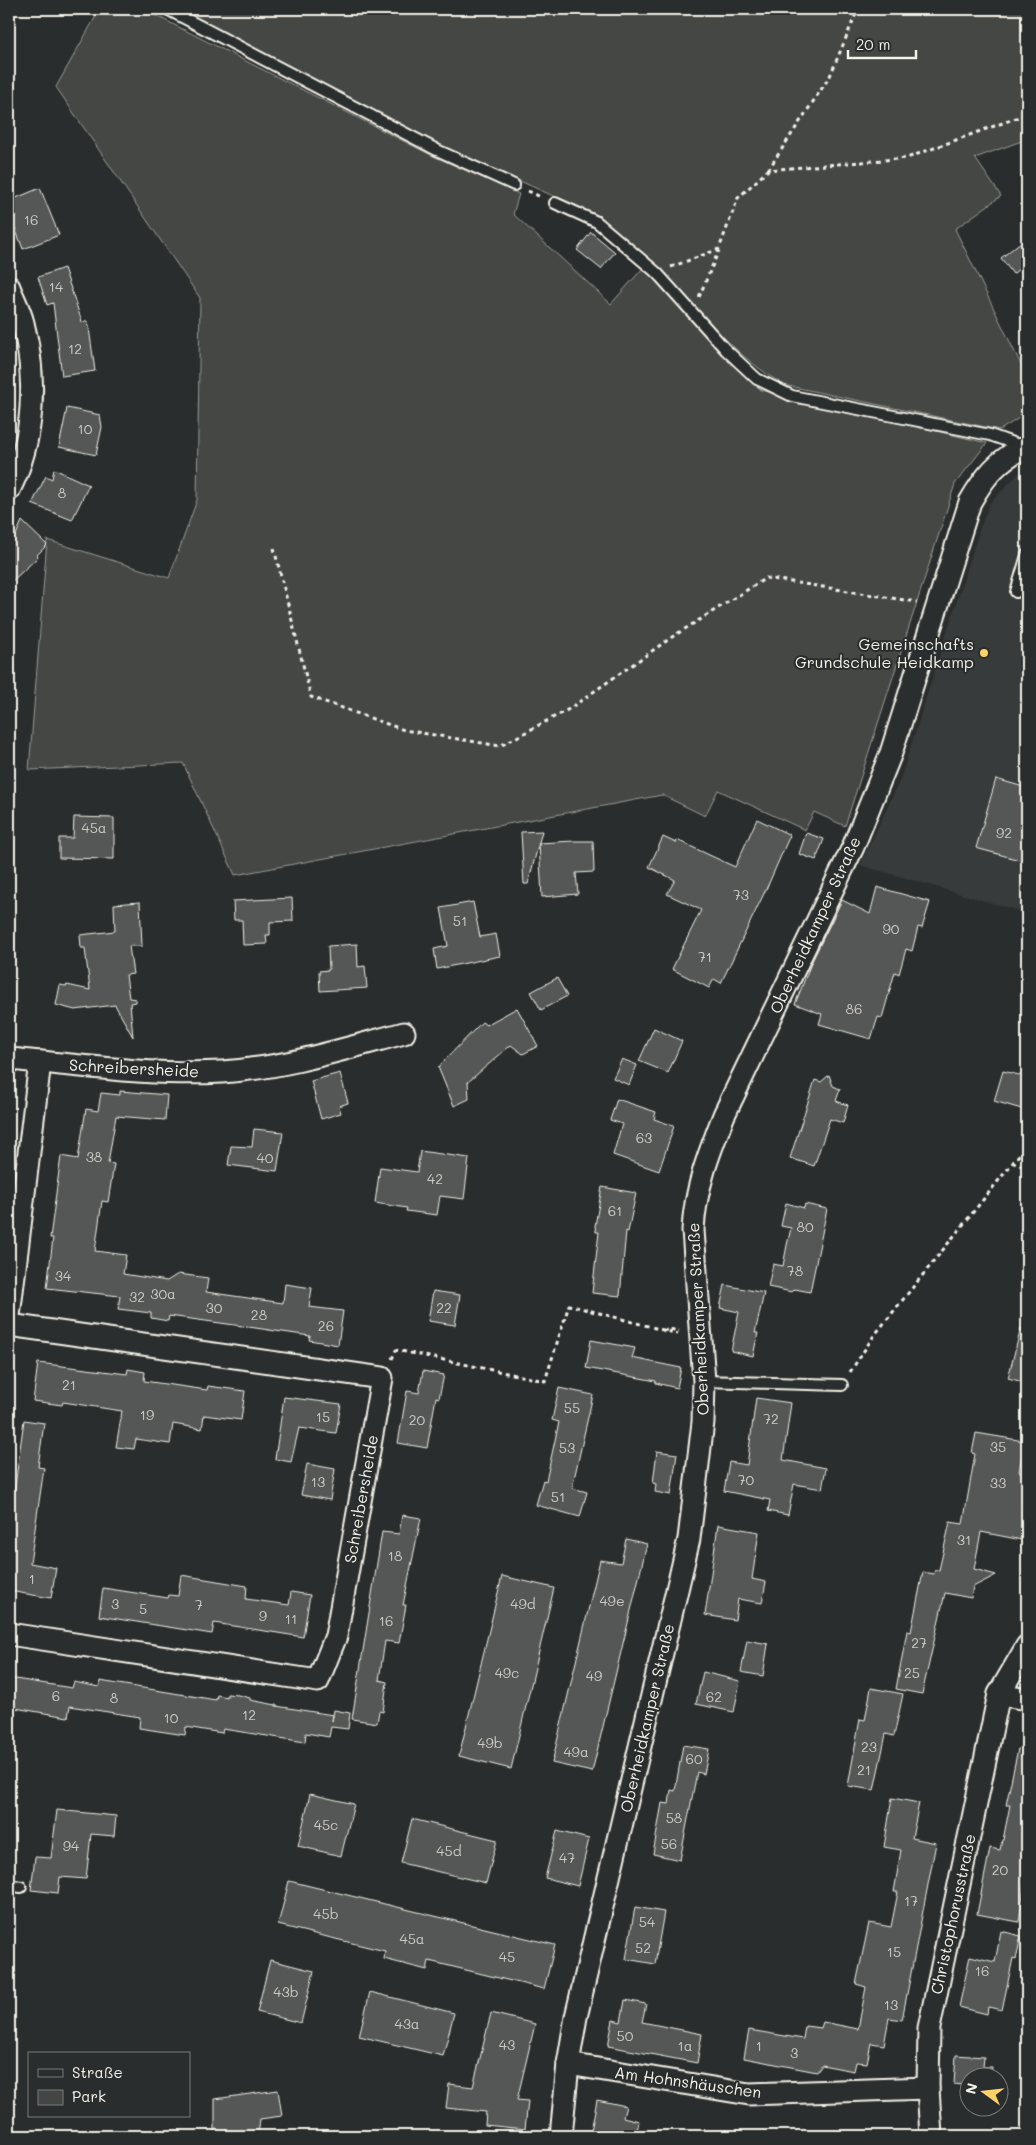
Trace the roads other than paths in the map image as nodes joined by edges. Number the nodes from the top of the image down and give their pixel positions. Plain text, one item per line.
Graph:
1 (167, 9) edge
2 (514, 184) road end
3 (555, 203) road end
4 (9, 287) edge
5 (1026, 447) edge
6 (9, 490) edge
7 (1027, 555) edge
8 (1016, 592) dead end
9 (404, 1034) dead end
10 (9, 1059) edge
11 (40, 1062) junction
12 (9, 1316) edge
13 (9, 1325) edge
14 (704, 1381) junction
15 (842, 1385) road end
16 (9, 1634) edge
17 (1027, 1646) edge
18 (999, 1694) junction
19 (1027, 1699) edge
20 (9, 1885) edge
21 (21, 1887) dead end
22 (568, 2064) junction
23 (928, 2088) junction
24 (561, 2136) edge
25 (931, 2136) edge

1 - 2 lane
3 - 5 lane
4 - 6 street
5 - 14 street, Oberheidkamper Straße
7 - 8 lane
9 - 11 street, Schreibersheide
10 - 11 street, Schreibersheide
11 - 12 street
13 - 16 street, Schreibersheide
14 - 15 lane
14 - 22 street, Oberheidkamper Straße
17 - 18 street, Christophorusstraße
18 - 19 street
18 - 23 street, Christophorusstraße
20 - 21 lane
22 - 23 street, Am Hohnshäuschen
22 - 24 street, Oberheidkamper Straße
23 - 25 street, Christophorusstraße

